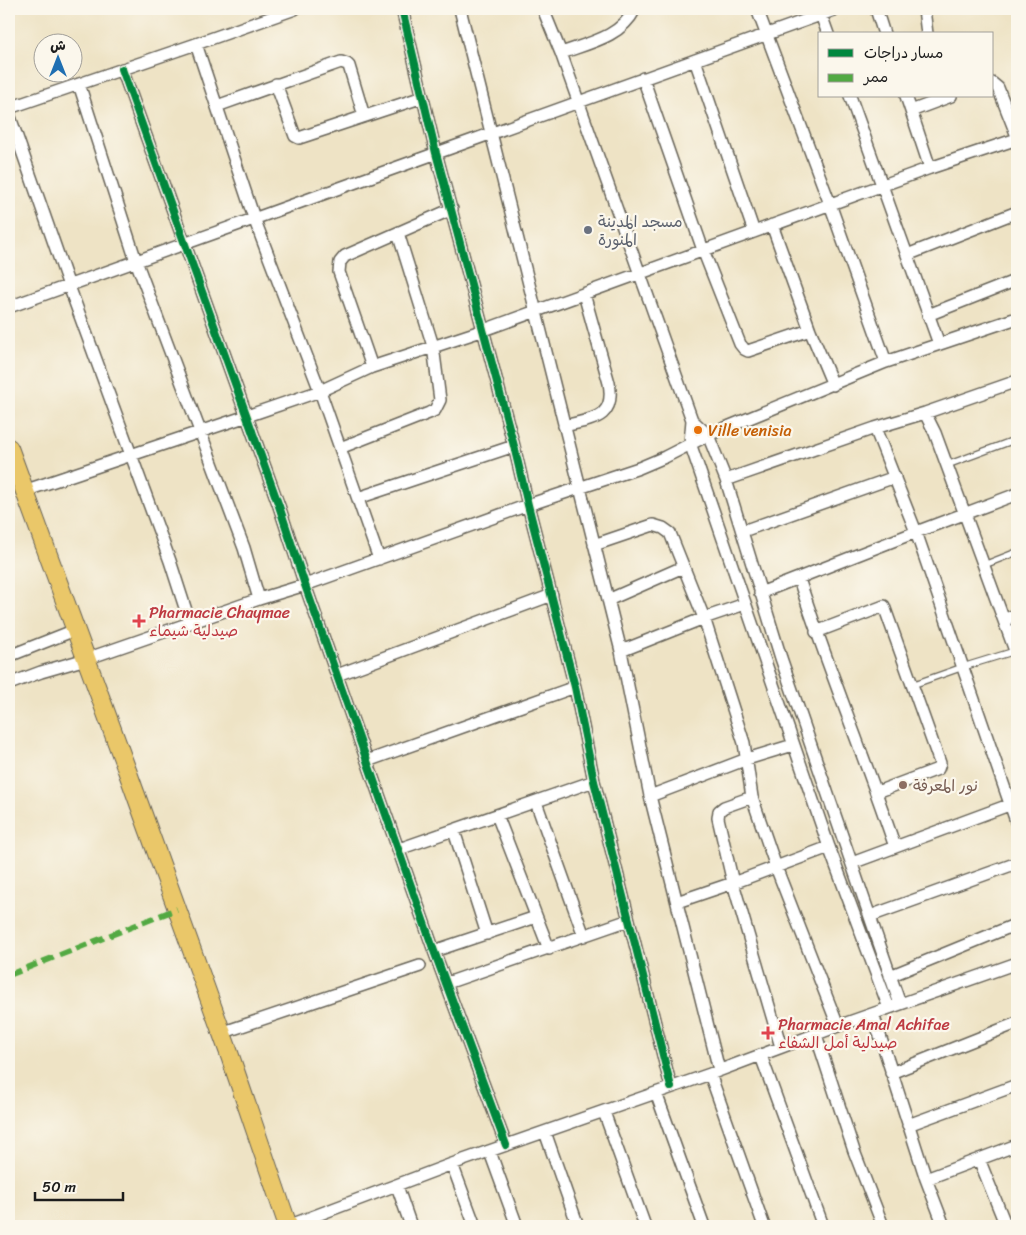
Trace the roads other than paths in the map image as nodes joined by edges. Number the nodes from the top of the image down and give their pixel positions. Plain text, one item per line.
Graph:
1 (295, 9) edge
2 (402, 9) edge
3 (460, 9) edge
4 (543, 9) edge
5 (635, 9) edge
6 (757, 9) edge
7 (837, 9) edge
8 (876, 9) edge
9 (924, 9) edge
10 (820, 12) edge
11 (827, 32) edge
12 (883, 32) edge
13 (927, 32) edge
14 (766, 34) junction
15 (196, 44) junction
16 (561, 53) junction
17 (695, 60) junction
18 (122, 70) junction
19 (643, 78) junction
20 (79, 84) junction
21 (276, 84) junction
22 (994, 85) edge
23 (422, 97) junction
24 (851, 98) edge
25 (907, 98) edge
26 (935, 99) edge
27 (579, 102) junction
28 (217, 106) junction
29 (9, 108) edge
30 (911, 111) junction
31 (9, 114) edge
32 (364, 116) junction
33 (490, 134) junction
34 (1017, 137) edge
35 (436, 153) junction
36 (930, 168) junction
37 (882, 185) junction
38 (830, 204) junction
39 (452, 209) junction
40 (1017, 212) edge
41 (254, 218) junction
42 (772, 225) junction
43 (754, 232) junction
44 (398, 233) junction
45 (184, 244) junction
46 (703, 250) junction
47 (907, 255) junction
48 (136, 261) junction
49 (641, 273) junction
50 (1017, 280) edge
51 (69, 286) junction
52 (584, 294) junction
53 (9, 307) edge
54 (535, 312) junction
55 (928, 315) junction
56 (1017, 318) edge
57 (484, 330) junction
58 (810, 330) junction
59 (939, 344) junction
60 (433, 346) junction
61 (886, 362) junction
62 (372, 367) junction
63 (1017, 381) edge
64 (833, 385) junction
65 (320, 390) junction
66 (926, 413) junction
67 (248, 416) junction
68 (692, 420) junction
69 (564, 426) junction
70 (875, 428) junction
71 (201, 431) junction
72 (708, 435) junction
73 (1017, 439) edge
74 (690, 443) junction
75 (514, 446) junction
76 (9, 448) edge
77 (340, 448) junction
78 (131, 456) junction
79 (947, 465) junction
80 (895, 477) junction
81 (726, 480) junction
82 (580, 488) junction
83 (24, 491) junction
84 (1017, 494) edge
85 (358, 498) junction
86 (528, 505) junction
87 (965, 514) junction
88 (743, 531) junction
89 (916, 532) junction
90 (594, 545) junction
91 (1017, 552) edge
92 (379, 559) junction
93 (984, 566) junction
94 (683, 567) junction
95 (799, 579) junction
96 (305, 585) junction
97 (760, 593) junction
98 (552, 595) junction
99 (259, 599) junction
100 (608, 600) junction
101 (745, 604) junction
102 (1017, 614) edge
103 (704, 618) junction
104 (1004, 620) junction
105 (190, 623) junction
106 (76, 630) junction
107 (816, 632) junction
108 (621, 651) junction
109 (1016, 654) edge
110 (9, 656) edge
111 (86, 659) junction
112 (963, 667) junction
113 (337, 675) junction
114 (9, 684) edge
115 (912, 685) junction
116 (575, 687) junction
117 (793, 745) junction
118 (747, 759) junction
119 (367, 761) junction
120 (594, 781) junction
121 (876, 792) junction
122 (650, 796) junction
123 (752, 797) junction
124 (536, 802) junction
125 (1014, 803) edge
126 (498, 815) junction
127 (1017, 824) edge
128 (454, 831) junction
129 (829, 847) junction
130 (895, 847) junction
131 (399, 849) junction
132 (852, 863) junction
133 (1017, 863) edge
134 (776, 867) junction
135 (733, 883) junction
136 (677, 902) junction
137 (870, 916) junction
138 (536, 917) junction
139 (629, 920) junction
140 (1017, 924) edge
141 (487, 934) junction
142 (584, 936) junction
143 (549, 949) junction
144 (434, 951) junction
145 (1017, 963) edge
146 (420, 966) dead end
147 (890, 976) junction
148 (447, 983) junction
149 (900, 1004) junction
150 (889, 1008) junction
151 (873, 1014) junction
152 (1017, 1023) edge
153 (838, 1026) junction
154 (221, 1033) junction
155 (816, 1035) junction
156 (781, 1047) junction
157 (760, 1056) junction
158 (715, 1072) junction
159 (890, 1073) junction
160 (1017, 1085) edge
161 (671, 1087) junction
162 (656, 1093) junction
163 (604, 1112) junction
164 (908, 1125) junction
165 (545, 1132) junction
166 (1017, 1145) edge
167 (506, 1146) junction
168 (490, 1152) junction
169 (979, 1160) junction
170 (452, 1164) junction
171 (926, 1179) junction
172 (396, 1186) junction
173 (316, 1221) edge
174 (939, 1225) edge
175 (288, 1226) edge
176 (411, 1226) edge
177 (475, 1226) edge
178 (516, 1226) edge
179 (578, 1226) edge
180 (645, 1226) edge
181 (704, 1226) edge
182 (764, 1226) edge
183 (823, 1226) edge
184 (883, 1226) edge
185 (1006, 1226) edge

1 - 15 street
2 - 23 street
3 - 33 street
4 - 16 street
5 - 16 street
6 - 14 street
7 - 10 street
8 - 12 street
9 - 13 street
10 - 11 street
10 - 14 street
14 - 17 street
14 - 38 street
15 - 18 street
15 - 28 street
16 - 27 street
17 - 19 street
17 - 43 street
18 - 20 street
18 - 45 street
19 - 27 street
19 - 46 street
20 - 29 street
20 - 48 street
21 - 28 street
21 - 32 street
21 - 32 street
22 - 34 street
23 - 32 street
23 - 35 street
24 - 37 street
25 - 30 street
26 - 30 street
27 - 33 street
27 - 49 street
28 - 41 street
30 - 36 street
31 - 51 street
33 - 35 street
33 - 54 street
34 - 36 street
35 - 39 street
35 - 41 street
36 - 37 street
37 - 38 street
37 - 47 street
38 - 42 street
38 - 61 street
39 - 44 street
39 - 57 street
40 - 47 street
41 - 45 street
41 - 65 street
42 - 43 street
42 - 58 street
43 - 46 street
44 - 60 street
44 - 62 street
45 - 48 street
45 - 67 street
46 - 49 street
46 - 58 street
47 - 55 street
48 - 51 street
48 - 71 street
49 - 52 street
49 - 68 street
50 - 55 street
51 - 53 street
51 - 78 street
52 - 54 street
52 - 69 street
54 - 57 street
54 - 69 street
55 - 59 street
56 - 59 street
57 - 60 street
57 - 75 street
58 - 64 street
59 - 61 street
60 - 62 street
60 - 77 street
61 - 64 street
62 - 65 street
63 - 66 street
64 - 72 street
65 - 67 street
65 - 77 street
66 - 70 street
66 - 79 street
67 - 71 street
67 - 96 street
68 - 72 street
68 - 74 street
69 - 82 street
70 - 80 street
70 - 81 street
71 - 78 street
71 - 99 street
72 - 74 street
72 - 81 street
73 - 79 lane
74 - 82 street
74 - 101 street
75 - 85 street
75 - 86 street
76 - 83 main road
77 - 85 street
78 - 83 street
78 - 105 street
79 - 87 street
80 - 88 street
80 - 89 street
81 - 88 street
82 - 86 street
82 - 90 street
83 - 106 main road
84 - 87 street
85 - 92 street
86 - 92 street
86 - 98 street
87 - 89 street
87 - 93 street
88 - 97 street
89 - 95 street
89 - 112 street
90 - 94 street
90 - 100 street
91 - 93 lane
92 - 96 street
93 - 104 street
94 - 100 street
94 - 103 street
95 - 97 street
95 - 107 street
96 - 99 street
96 - 113 street
97 - 132 street
98 - 113 street
98 - 116 street
99 - 105 street
100 - 108 street
101 - 103 street
101 - 117 street
102 - 104 street
103 - 108 street
103 - 118 street
104 - 109 street
105 - 111 street
106 - 110 street
106 - 111 main road
107 - 115 street
107 - 121 street
108 - 122 street
109 - 112 lane
111 - 114 street
111 - 154 main road
112 - 115 lane
112 - 125 street
113 - 119 street
115 - 121 street
116 - 119 street
116 - 120 street
117 - 118 street
117 - 129 street
118 - 122 street
118 - 123 street
119 - 131 street
120 - 124 street
120 - 139 street
121 - 130 street
122 - 136 street
123 - 134 street
123 - 135 street
124 - 126 street
124 - 142 street
125 - 127 street
125 - 130 street
126 - 128 street
126 - 138 street
128 - 131 street
128 - 141 street
129 - 134 street
129 - 150 street
130 - 132 street
131 - 144 street
132 - 137 street
133 - 137 street
134 - 135 street
134 - 153 street
135 - 136 street
135 - 156 street
136 - 158 street
137 - 147 street
138 - 141 street
138 - 143 street
139 - 142 street
139 - 161 street
140 - 147 street
141 - 144 street
142 - 143 street
143 - 148 street
144 - 148 street
145 - 149 street
146 - 154 street
147 - 149 street
148 - 167 street
149 - 150 street
150 - 151 street
151 - 153 street
151 - 159 street
152 - 159 street
153 - 155 street
154 - 175 main road
155 - 156 street
155 - 184 street
156 - 157 street
157 - 158 street
157 - 183 street
158 - 161 street
158 - 182 street
159 - 164 street
160 - 164 street
161 - 162 street
162 - 163 street
162 - 181 street
163 - 165 street
163 - 180 street
164 - 171 street
165 - 167 street
165 - 179 street
166 - 169 street
167 - 168 street
168 - 170 street
168 - 178 street
169 - 171 street
169 - 185 street
170 - 172 street
170 - 177 street
171 - 174 street
172 - 173 street
172 - 176 street
173 - 175 street

